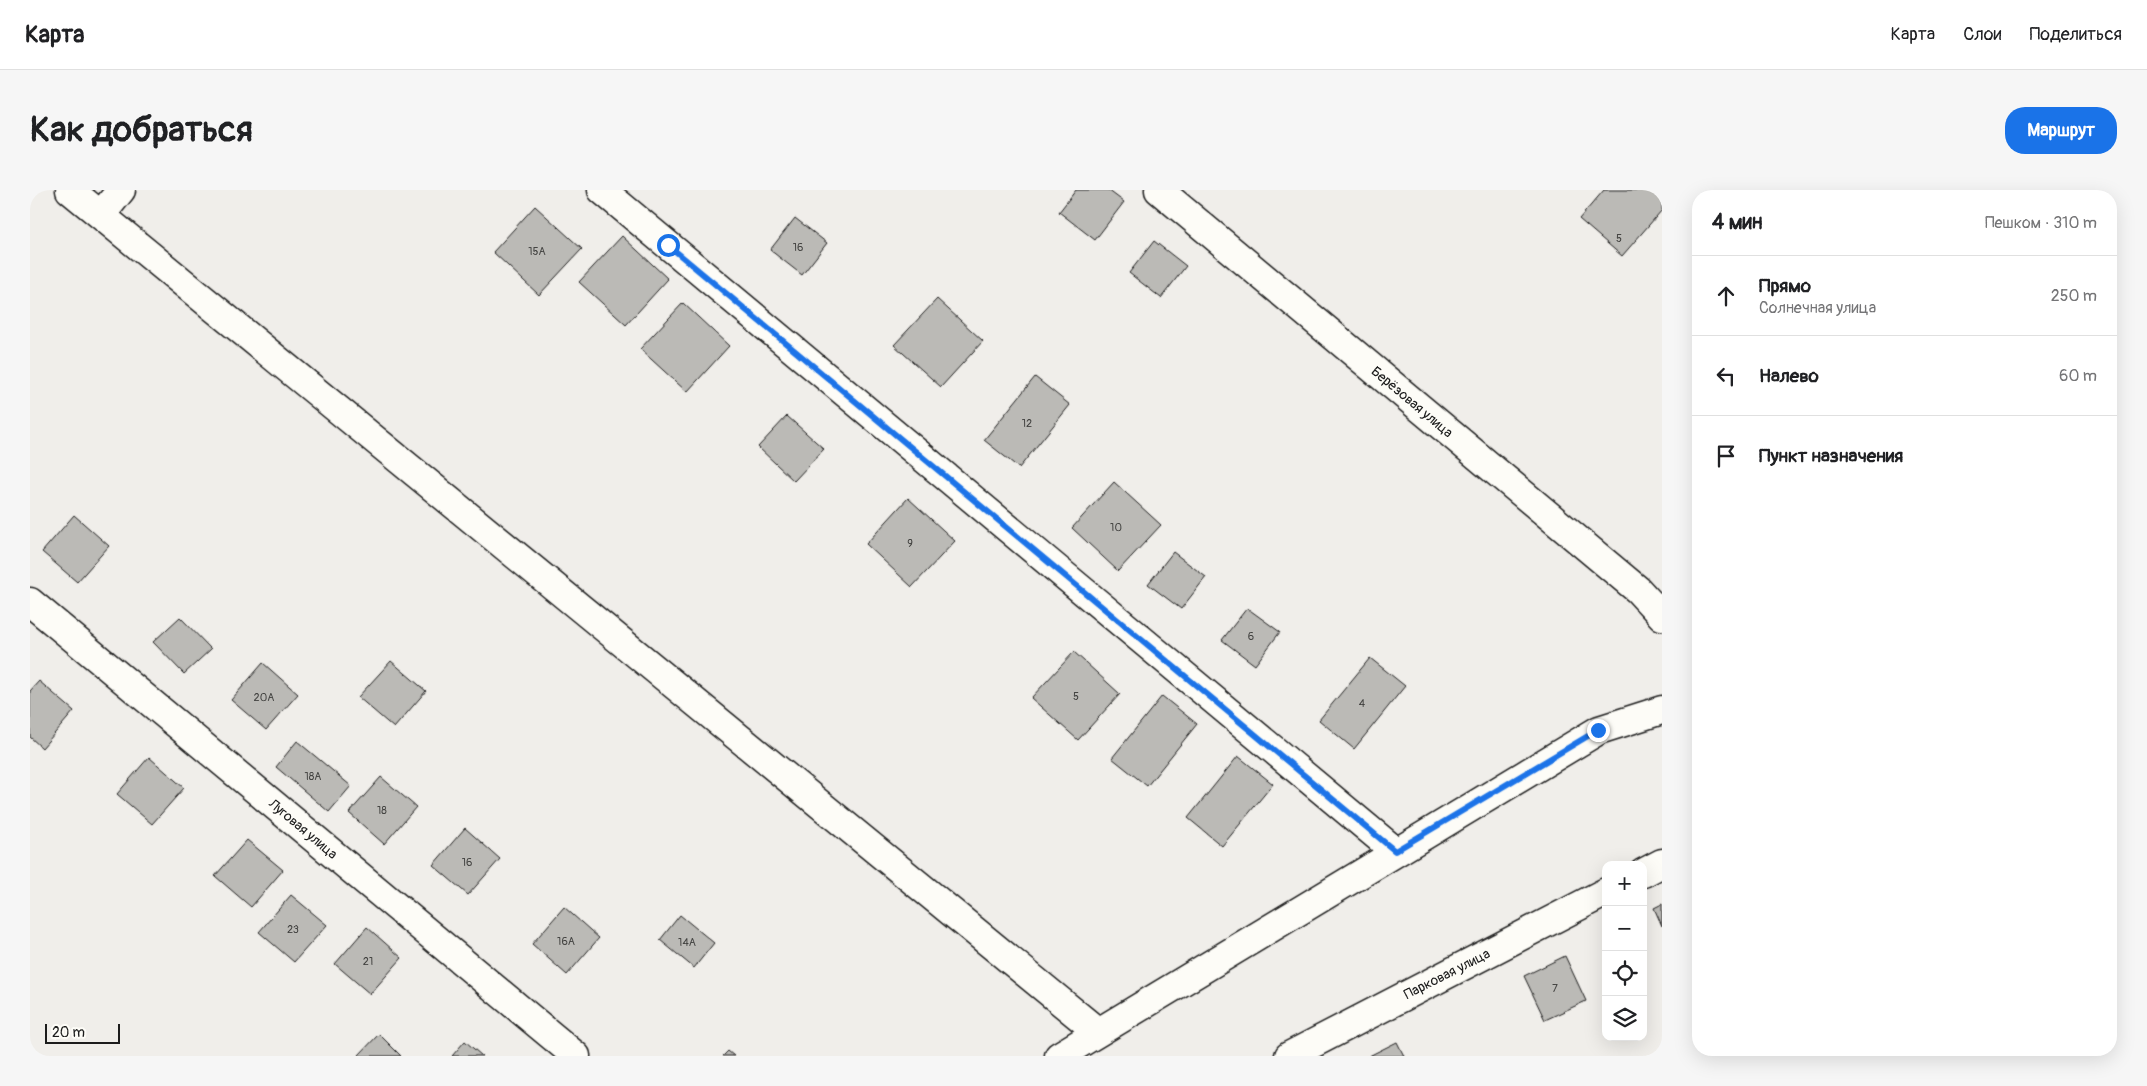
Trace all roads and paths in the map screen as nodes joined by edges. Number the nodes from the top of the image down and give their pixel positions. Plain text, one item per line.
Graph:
1 (70, 190) edge
2 (121, 190) edge
3 (602, 190) edge
4 (1159, 190) edge
5 (101, 215) junction
6 (30, 602) edge
7 (1662, 616) edge
8 (1662, 710) edge
9 (1395, 851) junction
10 (1662, 863) edge
11 (1647, 871) edge
12 (1602, 894) edge
13 (1098, 1032) junction
14 (576, 1056) edge
15 (1059, 1056) edge
16 (1289, 1056) edge

1 - 5 street
2 - 5 street
3 - 9 street
4 - 7 street, Берёзовая улица
5 - 13 street
6 - 14 street, Луговая улица
8 - 9 street
9 - 13 street
10 - 11 street
12 - 16 street, Парковая улица
13 - 15 street

